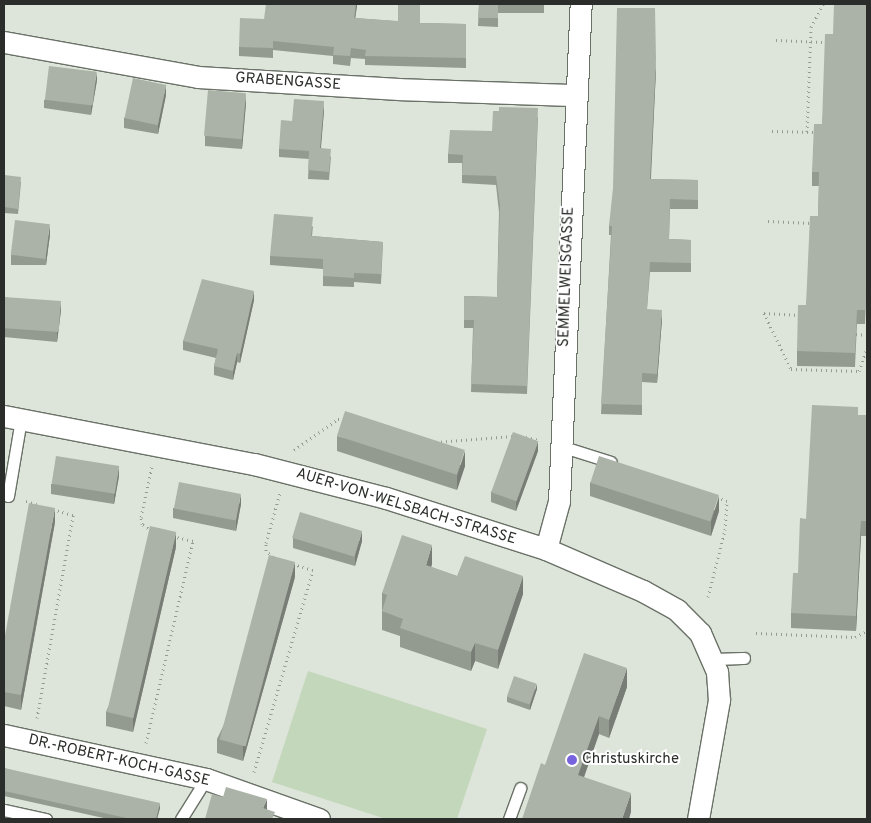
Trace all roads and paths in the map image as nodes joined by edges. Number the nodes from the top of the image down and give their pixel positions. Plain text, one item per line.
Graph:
1 (581, 4) edge
2 (823, 4) edge
3 (776, 40) dead end
4 (4, 42) edge
5 (810, 42) junction
6 (823, 42) edge
7 (575, 95) junction
8 (772, 131) dead end
9 (807, 132) junction
10 (815, 132) edge
11 (768, 221) dead end
12 (812, 223) edge
13 (801, 314) edge
14 (856, 334) edge
15 (867, 335) edge
16 (867, 348) edge
17 (13, 418) edge
18 (356, 418) edge
19 (432, 442) edge
20 (157, 444) junction
21 (560, 446) junction
22 (624, 466) edge
23 (286, 471) junction
24 (712, 495) edge
25 (8, 496) joint
26 (158, 532) edge
27 (167, 534) edge
28 (546, 549) junction
29 (280, 559) edge
30 (288, 562) edge
31 (708, 598) dead end
32 (867, 631) edge
33 (756, 632) dead end
34 (713, 658) junction
35 (744, 658) dead end
36 (4, 735) edge
37 (33, 741) junction
38 (141, 763) junction
39 (206, 779) junction
40 (520, 788) dead end
41 (248, 794) junction
42 (4, 810) edge
43 (46, 819) edge
44 (181, 819) edge
45 (319, 819) edge
46 (509, 819) edge
47 (698, 819) edge

1 - 7 street, SEMMELWEISGASSE
2 - 5 path
3 - 5 path
4 - 7 street, GRABENGASSE
5 - 6 path
5 - 9 path
7 - 21 street, SEMMELWEISGASSE
8 - 9 path
9 - 10 path
11 - 12 path
13 - 16 path
14 - 15 path
17 - 20 street, AUER-VON-WELSBACH-STRASSE
17 - 25 lane
18 - 23 path
19 - 21 path
20 - 23 street, AUER-VON-WELSBACH-STRASSE
20 - 26 path
21 - 22 lane
21 - 28 street, SEMMELWEISGASSE
23 - 28 street, AUER-VON-WELSBACH-STRASSE
23 - 29 path
24 - 31 path
25 - 37 path
27 - 38 path
28 - 34 street, AUER-VON-WELSBACH-STRASSE
30 - 41 path
32 - 33 path
34 - 35 lane
34 - 47 street, AUER-VON-WELSBACH-STRASSE
36 - 37 street, DR.-ROBERT-KOCH-GASSE
37 - 38 street, DR.-ROBERT-KOCH-GASSE
38 - 39 street, DR.-ROBERT-KOCH-GASSE
39 - 41 street, DR.-ROBERT-KOCH-GASSE
39 - 44 lane
40 - 46 lane
41 - 45 street, DR.-ROBERT-KOCH-GASSE
42 - 43 lane

